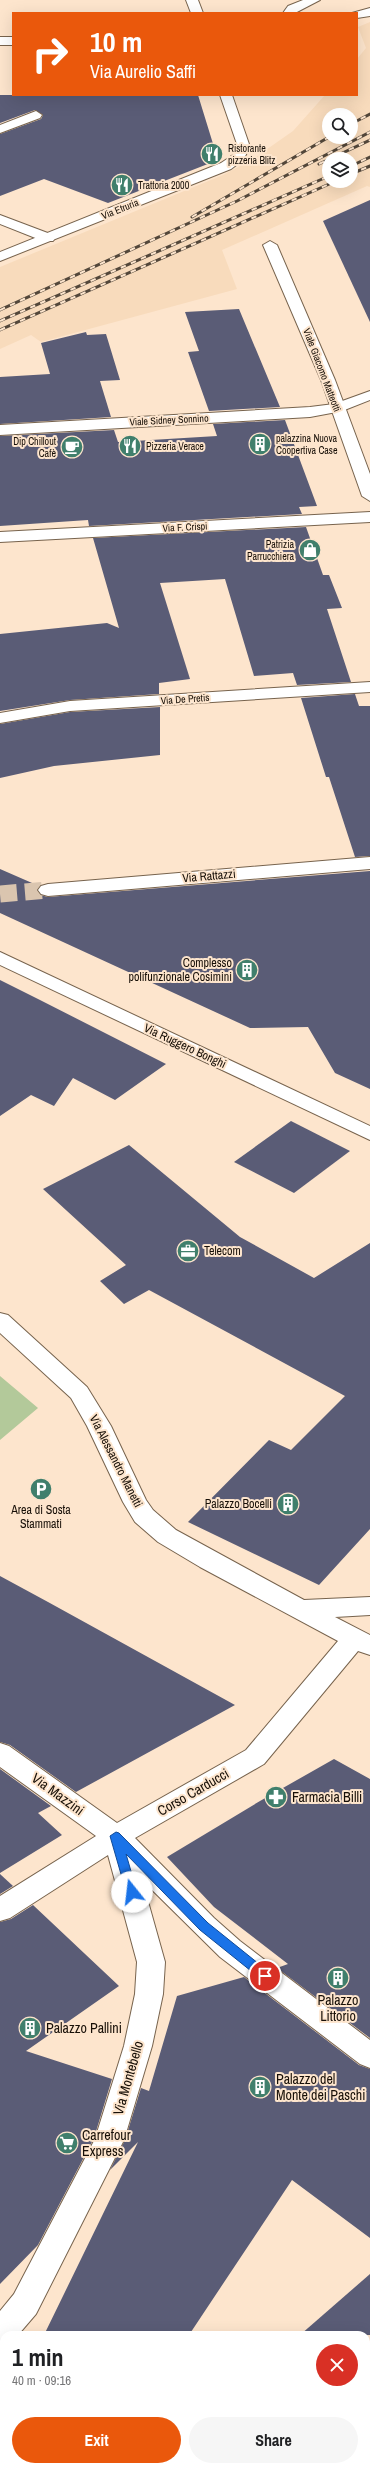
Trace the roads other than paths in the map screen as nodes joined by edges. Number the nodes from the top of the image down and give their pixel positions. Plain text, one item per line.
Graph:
1 (192, 0) edge
2 (314, 0) edge
3 (197, 12) edge
4 (290, 12) edge
5 (370, 12) edge
6 (358, 14) edge
7 (0, 41) edge
8 (12, 41) edge
9 (226, 96) edge
10 (36, 115) dead end
11 (0, 129) edge
12 (0, 219) edge
13 (48, 238) junction
14 (270, 245) dead end
15 (0, 257) edge
16 (370, 395) edge
17 (337, 408) junction
18 (0, 430) edge
19 (370, 496) edge
20 (370, 516) edge
21 (0, 537) edge
22 (370, 687) edge
23 (0, 718) edge
24 (370, 862) edge
25 (48, 890) tunnel mouth
26 (0, 958) edge
27 (370, 1134) edge
28 (0, 1320) edge
29 (370, 1606) edge
30 (298, 1609) junction
31 (362, 1642) edge
32 (0, 1753) edge
33 (116, 1836) junction
34 (0, 1910) edge
35 (370, 2056) edge
36 (2, 2331) edge

1 - 3 street
2 - 4 street
5 - 6 street
7 - 8 street
9 - 13 street, Via Etruria
10 - 11 street
12 - 13 street
13 - 15 street, Via Etruria
14 - 17 street, Viale Giacomo Matteotti
16 - 17 street, Viale Sidney Sonnino
17 - 18 street, Viale Sidney Sonnino
17 - 19 street, Viale Giacomo Matteotti
20 - 21 street, Via F. Crispi
22 - 23 street, Via De Pretis
24 - 25 street, Via Rattazzi
26 - 27 street, Via Ruggero Bonghi
28 - 30 street, Via Alessandro Manetti
29 - 30 street
30 - 31 street, Via Alessandro Manetti
31 - 33 street, Corso Carducci
32 - 33 street, Via Mazzini
33 - 34 street, Corso Carducci
33 - 35 street, Via Mazzini
33 - 36 street, Via Montebello

